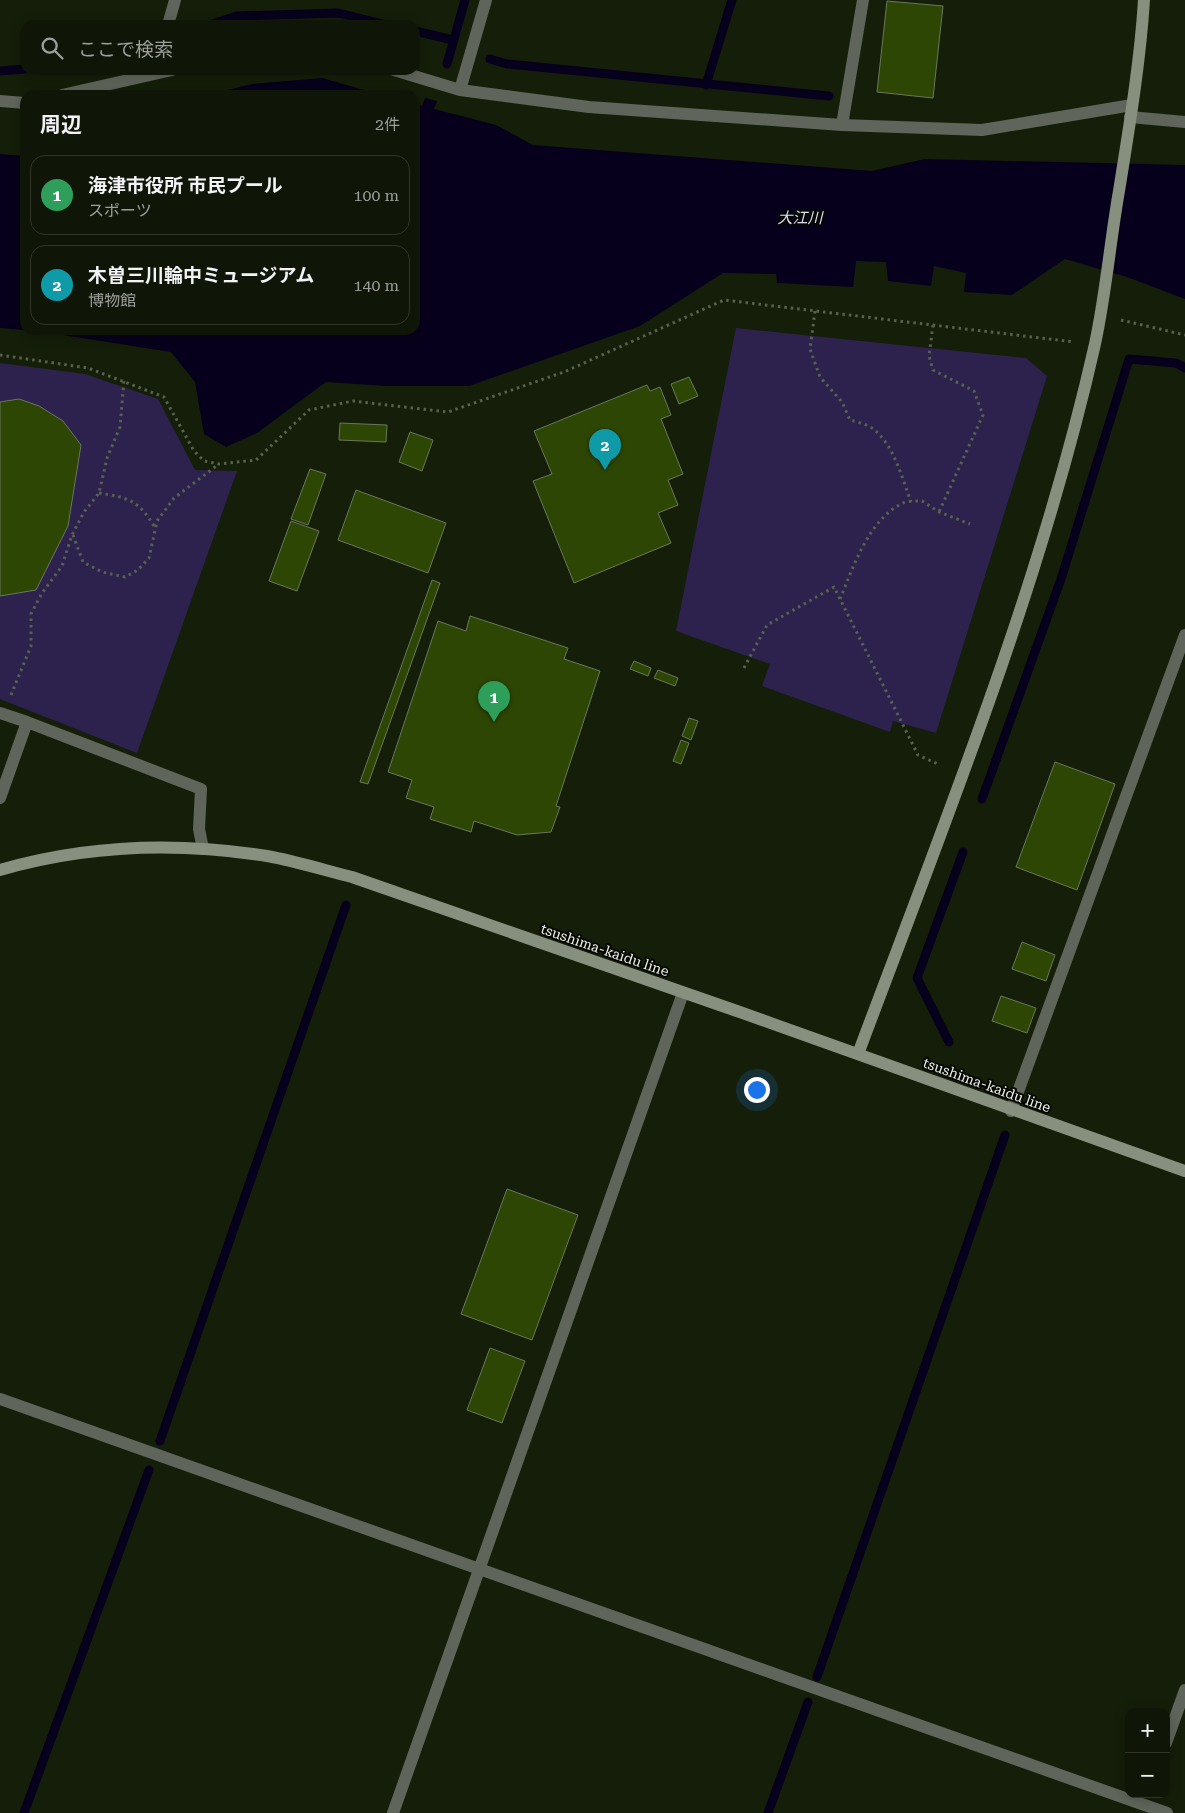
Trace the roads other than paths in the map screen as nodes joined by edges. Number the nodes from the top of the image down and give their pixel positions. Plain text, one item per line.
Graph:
1 (175, 0) edge
2 (486, 0) edge
3 (862, 0) edge
4 (1144, 0) edge
5 (169, 20) edge
6 (142, 75) edge
7 (410, 75) edge
8 (82, 90) edge
9 (460, 90) junction
10 (0, 101) edge
11 (20, 103) edge
12 (1131, 111) junction
13 (1185, 122) edge
14 (842, 124) junction
15 (1185, 635) edge
16 (2, 714) edge
17 (26, 722) junction
18 (0, 798) edge
19 (202, 848) junction
20 (0, 870) edge
21 (683, 993) junction
22 (858, 1054) junction
23 (1011, 1110) junction
24 (1185, 1171) edge
25 (0, 1399) edge
26 (479, 1569) junction
27 (1185, 1690) edge
28 (1170, 1732) edge
29 (1145, 1804) edge
30 (393, 1813) edge
31 (1168, 1813) edge

1 - 5 street
2 - 9 street
3 - 14 street
4 - 12 main road
6 - 8 street
7 - 9 street
9 - 14 street
10 - 11 street
12 - 13 street
12 - 14 street
12 - 22 main road
15 - 23 street
16 - 17 street
17 - 18 street
17 - 19 street
19 - 20 main road, tsushima-kaidu line
19 - 21 main road, tsushima-kaidu line
21 - 22 main road, tsushima-kaidu line
21 - 26 street
22 - 23 main road, tsushima-kaidu line
23 - 24 main road, tsushima-kaidu line
25 - 26 street
26 - 29 street
26 - 30 street
27 - 28 street
29 - 31 street

